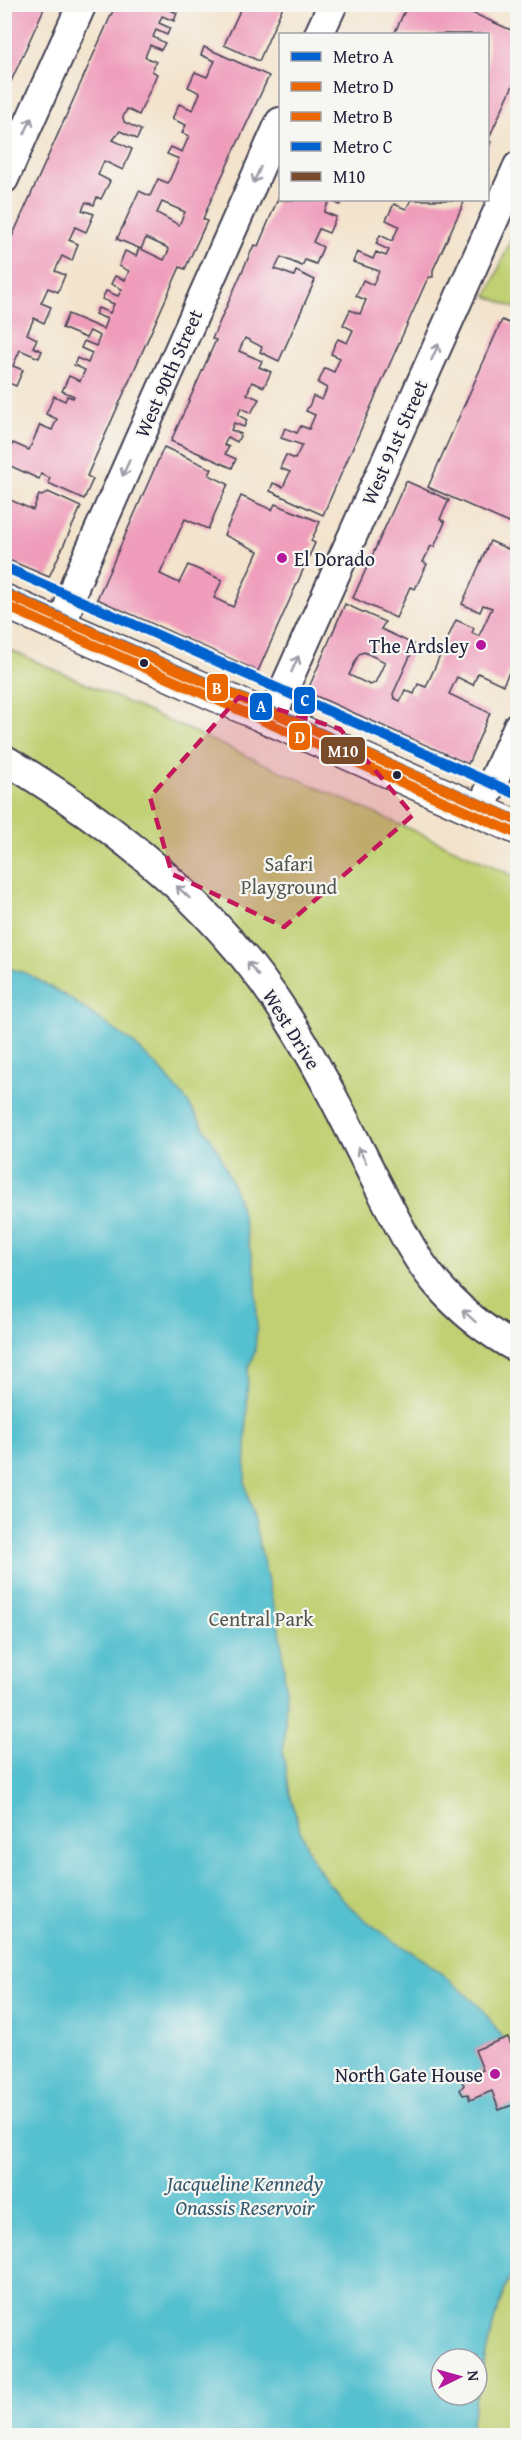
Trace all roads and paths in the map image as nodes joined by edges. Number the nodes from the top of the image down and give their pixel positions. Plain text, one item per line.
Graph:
1 (82, 4) edge
2 (333, 4) edge
3 (319, 33) edge
4 (279, 124) edge
5 (518, 166) edge
6 (4, 179) edge
7 (4, 601) edge
8 (62, 627) junction
9 (272, 718) junction
10 (518, 726) edge
11 (4, 759) edge
12 (480, 811) junction
13 (518, 828) edge
14 (518, 1349) edge

6 -> 1 street
2 - 3 street
4 -> 8 street, West 90th Street
9 -> 5 street, West 91st Street
7 - 8 main road
8 - 9 main road
9 - 12 main road
10 - 12 street
14 -> 11 street, West Drive
12 - 13 main road

